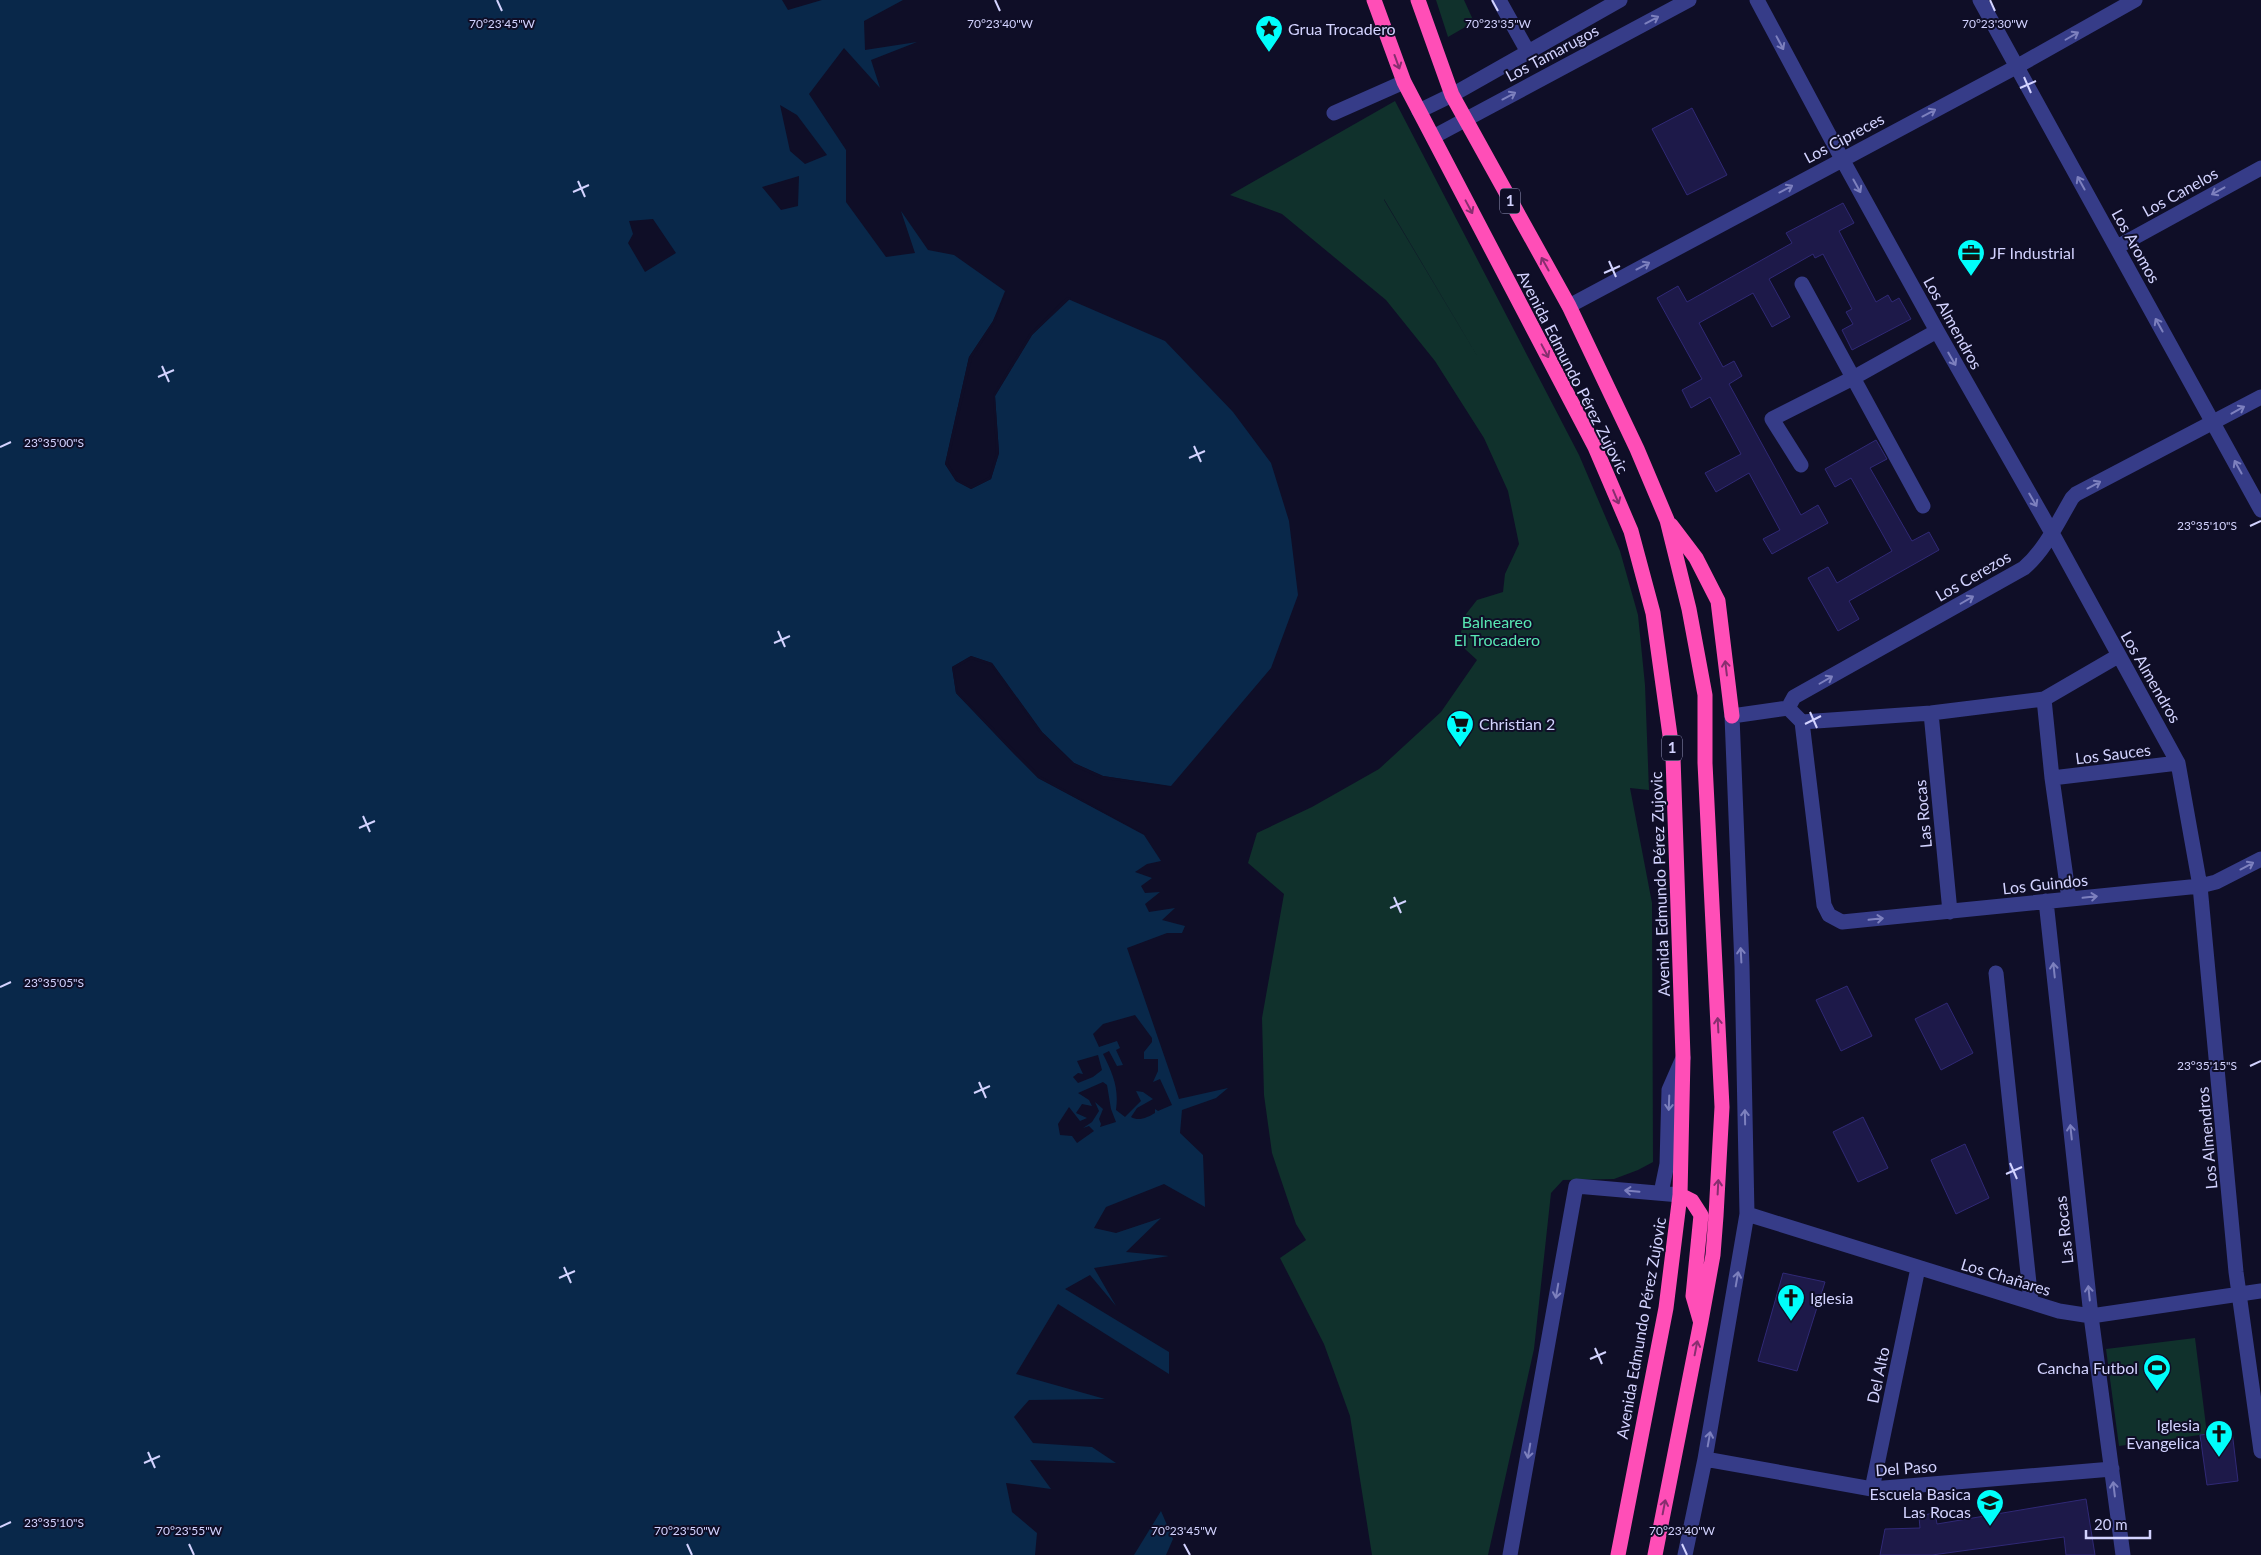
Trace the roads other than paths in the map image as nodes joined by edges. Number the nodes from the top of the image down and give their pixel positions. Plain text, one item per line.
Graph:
1 (1374, 0) edge
2 (1418, 0) edge
3 (1499, 0) edge
4 (1620, 0) edge
5 (1689, 0) edge
6 (1757, 0) edge
7 (1980, 0) edge
8 (2135, 0) edge
9 (1671, 4) edge
10 (1528, 52) junction
11 (2016, 67) junction
12 (1404, 82) junction
13 (1452, 95) junction
14 (1419, 112) junction
15 (1334, 113) dead end
16 (1466, 119) junction
17 (1433, 137) junction
18 (1842, 160) junction
19 (2261, 168) edge
20 (2117, 247) junction
21 (1802, 284) dead end
22 (1569, 306) junction
23 (1937, 332) junction
24 (1853, 378) junction
25 (2261, 397) edge
26 (2213, 423) junction
27 (1801, 465) dead end
28 (1923, 506) dead end
29 (2261, 510) edge
30 (1667, 520) junction
31 (2052, 533) junction
32 (2118, 656) junction
33 (2044, 699) junction
34 (1788, 708) junction
35 (1931, 713) junction
36 (1732, 716) junction
37 (1802, 722) junction
38 (2178, 763) junction
39 (2052, 778) junction
40 (2261, 858) edge
41 (2200, 886) junction
42 (2068, 899) junction
43 (2046, 902) junction
44 (1950, 912) junction
45 (1996, 974) dead end
46 (1683, 1057) junction
47 (1661, 1193) junction
48 (1680, 1195) junction
49 (1747, 1214) junction
50 (1918, 1268) junction
51 (2261, 1291) edge
52 (2239, 1294) junction
53 (2031, 1302) junction
54 (2091, 1316) junction
55 (1701, 1321) junction
56 (2261, 1452) edge
57 (1705, 1459) junction
58 (2112, 1469) junction
59 (1872, 1488) junction
60 (1510, 1555) edge
61 (1618, 1555) edge
62 (1654, 1555) edge
63 (1685, 1555) edge
64 (2123, 1555) edge

1 -> 12 highway, Avenida Edmundo Pérez Zujovic / 1
2 - 13 highway, Avenida Edmundo Pérez Zujovic / 1
3 - 10 street
4 - 10 street, Los Tamarugos
5 - 9 street, Los Tamarugos
6 -> 18 street, Los Almendros
7 - 11 street, Los Aromos
11 -> 8 street, Los Cipreces
16 -> 9 street, Los Tamarugos
10 - 13 street, Los Tamarugos
18 -> 11 street, Los Cipreces
20 -> 11 street, Los Aromos
12 - 14 highway, Avenida Edmundo Pérez Zujovic / 1
12 - 15 street
13 - 14 street, Los Tamarugos
13 - 16 highway, Avenida Edmundo Pérez Zujovic / 1
14 - 17 highway, Avenida Edmundo Pérez Zujovic / 1
16 - 17 street, Los Tamarugos
22 -> 16 highway, Avenida Edmundo Pérez Zujovic / 1
17 -> 46 highway, Avenida Edmundo Pérez Zujovic / 1
22 -> 18 street, Los Cipreces
18 -> 23 street, Los Almendros
19 -> 20 street, Los Canelos
26 -> 20 street, Los Aromos
21 - 24 street
22 - 30 highway, Avenida Edmundo Pérez Zujovic / 1
23 - 24 street
23 -> 31 street, Los Almendros
24 - 27 street
24 - 28 street
26 -> 25 street, Los Cerezos
29 -> 26 street, Los Aromos
31 -> 26 street, Los Cerezos
36 -> 30 highway
55 -> 30 highway, Avenida Edmundo Pérez Zujovic / 1
31 - 32 street, Los Almendros
34 -> 31 street, Los Cerezos
32 - 33 street
32 - 38 street, Los Almendros
33 - 35 street
33 - 39 street
34 - 36 street
34 - 37 street
35 - 37 street
35 - 44 street, Las Rocas
49 -> 36 street
37 -> 44 street, Los Guindos
38 - 39 street, Los Sauces
38 - 41 street, Los Almendros
39 - 42 street
41 -> 40 street, Los Guindos
42 -> 41 street, Los Guindos
41 - 52 street, Los Almendros
42 - 43 street, Los Guindos
43 - 44 street, Los Guindos
54 -> 43 street, Las Rocas
45 - 53 street
46 -> 47 street
46 - 48 highway, Avenida Edmundo Pérez Zujovic / 1
47 - 48 street
47 -> 60 street
48 - 55 highway
48 - 61 highway, Avenida Edmundo Pérez Zujovic / 1
49 - 50 street, Los Chañares
57 -> 49 street
50 - 53 street, Los Chañares
50 - 59 street, Del Alto
51 - 52 street, Los Chañares
52 - 54 street, Los Chañares
52 - 56 street, Los Almendros
53 - 54 street, Los Chañares
54 - 58 street, Las Rocas
62 -> 55 highway, Avenida Edmundo Pérez Zujovic / 1
57 - 59 street, Del Paso
57 - 63 street
58 - 59 street, Del Paso
64 -> 58 street, Las Rocas

